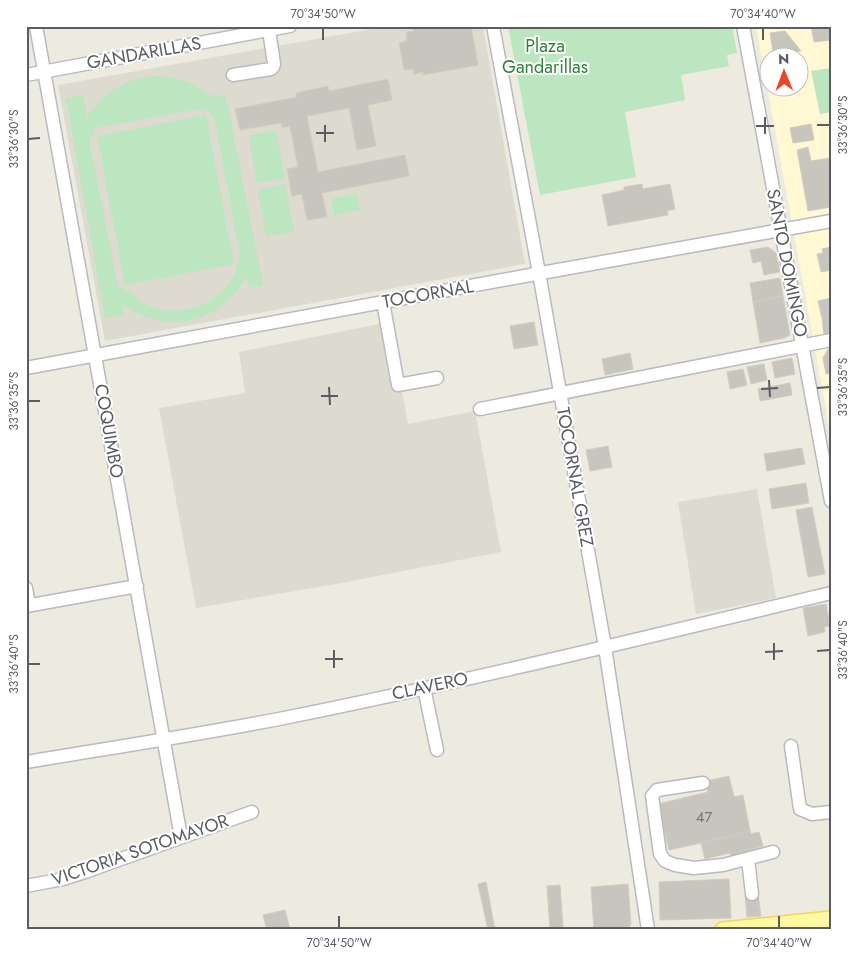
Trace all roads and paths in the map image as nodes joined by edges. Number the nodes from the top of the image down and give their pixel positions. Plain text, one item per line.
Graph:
1 (36, 26) edge
2 (290, 26) edge
3 (493, 26) edge
4 (742, 26) edge
5 (269, 30) junction
6 (44, 72) junction
7 (26, 75) edge
8 (233, 75) dead end
9 (831, 221) edge
10 (781, 230) junction
11 (540, 273) junction
12 (383, 302) junction
13 (831, 340) edge
14 (802, 346) junction
15 (96, 355) junction
16 (26, 368) edge
17 (437, 378) dead end
18 (561, 394) junction
19 (480, 410) dead end
20 (826, 453) edge
21 (828, 472) edge
22 (831, 501) edge
23 (137, 586) junction
24 (26, 588) edge
25 (831, 593) edge
26 (28, 606) edge
27 (605, 647) junction
28 (424, 688) junction
29 (164, 738) junction
30 (791, 746) dead end
31 (437, 750) dead end
32 (26, 762) edge
33 (703, 783) dead end
34 (252, 812) dead end
35 (831, 812) edge
36 (181, 837) junction
37 (658, 838) junction
38 (634, 842) junction
39 (773, 852) dead end
40 (748, 859) junction
41 (26, 886) edge
42 (752, 894) tunnel mouth
43 (821, 923) edge
44 (648, 930) edge
45 (724, 930) edge

1 - 6 street, COQUIMBO
2 - 5 street, GANDARILLAS
3 - 11 street, TOCORNAL GREZ
4 - 10 street, SANTO DOMINGO
5 - 6 street, GANDARILLAS
5 - 8 street
6 - 7 street, GANDARILLAS
6 - 15 street, COQUIMBO
9 - 10 street, TOCORNAL
10 - 11 street, TOCORNAL
10 - 14 street, SANTO DOMINGO
11 - 12 street, TOCORNAL
11 - 18 street, TOCORNAL GREZ
12 - 15 street, TOCORNAL
12 - 17 street
13 - 14 street
14 - 18 street
14 - 20 street, SANTO DOMINGO
15 - 16 street, TOCORNAL
15 - 23 street, COQUIMBO
18 - 19 street
18 - 27 street, TOCORNAL GREZ
20 - 21 street, SANTO DOMINGO
21 - 22 street, SANTO DOMINGO
23 - 26 street
23 - 29 street, COQUIMBO
24 - 26 street
25 - 27 street, CLAVERO
27 - 28 street, CLAVERO
27 - 38 street, TOCORNAL GREZ
28 - 29 street, CLAVERO
28 - 31 street
29 - 32 street, CLAVERO
29 - 36 street, COQUIMBO
30 - 35 street
33 - 37 street
34 - 36 street, VICTORIA SOTOMAYOR
36 - 41 street, VICTORIA SOTOMAYOR
37 - 38 street
37 - 40 street
38 - 44 street, TOCORNAL GREZ
39 - 40 street
40 - 42 street
43 - 45 main road

